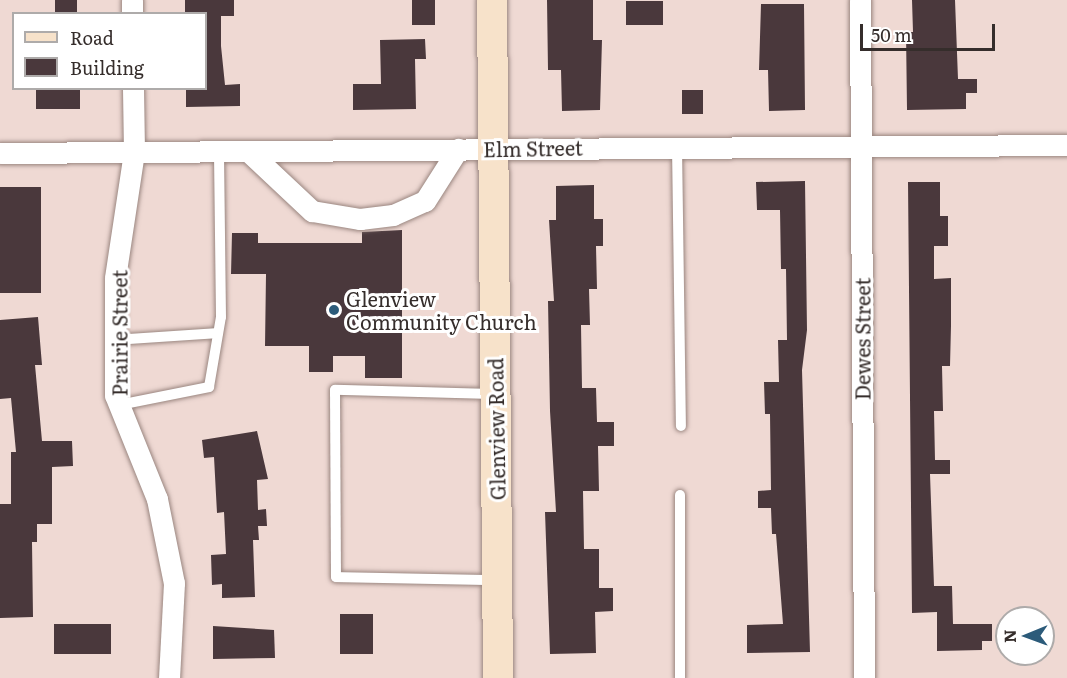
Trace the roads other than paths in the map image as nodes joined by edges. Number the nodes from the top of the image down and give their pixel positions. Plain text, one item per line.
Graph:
1 (492, 0) edge
2 (860, 0) edge
3 (133, 90) edge
4 (861, 144) junction
5 (1067, 145) edge
6 (677, 146) junction
7 (493, 148) junction
8 (458, 149) junction
9 (219, 151) junction
10 (248, 151) junction
11 (134, 152) junction
12 (0, 153) edge
13 (218, 333) junction
14 (115, 340) junction
15 (496, 394) junction
16 (119, 405) junction
17 (681, 426) dead end
18 (680, 495) dead end
19 (498, 580) junction
20 (169, 678) edge
21 (498, 678) edge
22 (680, 678) edge
23 (864, 678) edge

1 - 7 main road, Glenview Road
2 - 4 street, Dewes Street
3 - 11 street, Prairie Street
4 - 5 street, Elm Street
4 - 6 street, Elm Street
4 - 23 street, Dewes Street
6 - 7 street, Elm Street
6 - 17 lane
7 - 8 street, Elm Street
7 - 15 main road, Glenview Road
8 - 10 street, Elm Street
8 - 10 street
9 - 10 street, Elm Street
9 - 11 street, Elm Street
9 - 13 lane
11 - 12 street, Elm Street
11 - 14 street, Prairie Street
13 - 14 lane
13 - 16 lane
14 - 16 street, Prairie Street
15 - 19 main road, Glenview Road
15 - 19 lane
16 - 20 street, Prairie Street
18 - 22 lane
19 - 21 main road, Glenview Road

